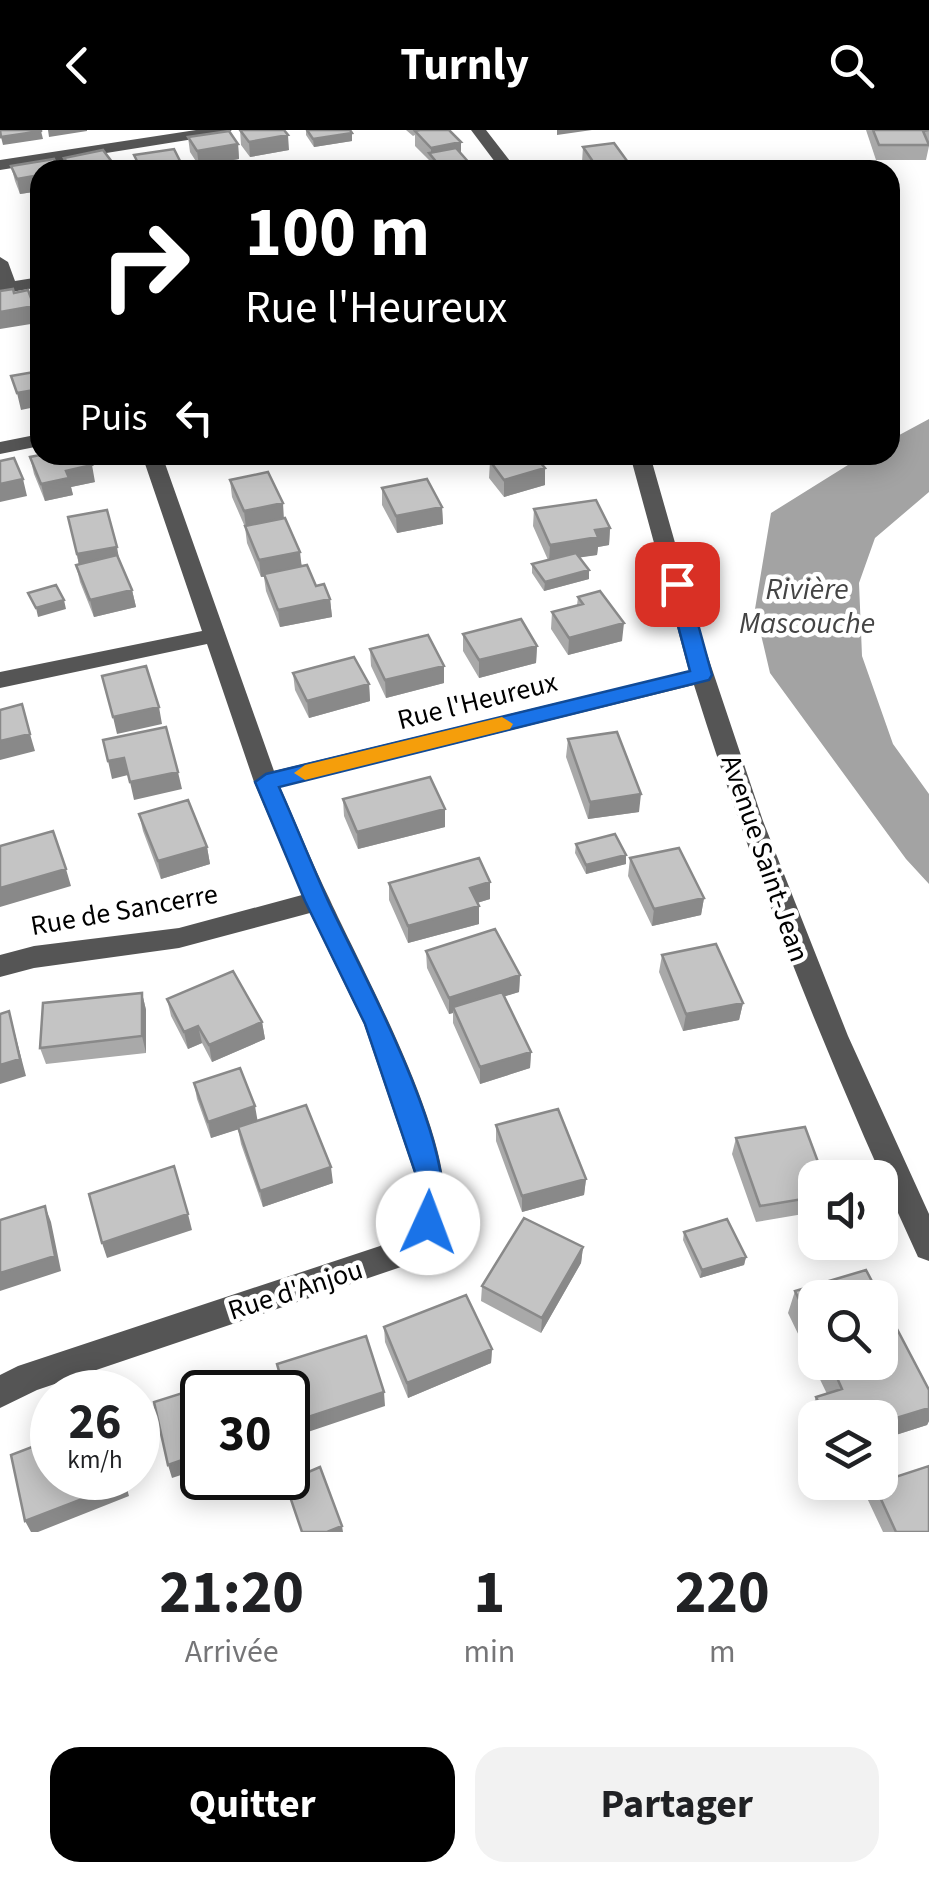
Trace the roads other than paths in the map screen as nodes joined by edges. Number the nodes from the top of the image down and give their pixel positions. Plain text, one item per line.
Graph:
1 (225, 130) edge
2 (478, 130) edge
3 (30, 160) edge
4 (32, 160) edge
5 (501, 160) edge
6 (0, 165) edge
7 (0, 262) edge
8 (30, 284) edge
9 (4, 288) edge
10 (30, 442) edge
11 (0, 448) edge
12 (155, 465) edge
13 (643, 465) edge
14 (212, 636) junction
15 (702, 675) junction
16 (0, 680) edge
17 (266, 782) junction
18 (316, 901) junction
19 (0, 966) edge
20 (929, 1247) edge
21 (0, 1392) edge

1 - 4 street
2 - 5 street
3 - 6 street
7 - 9 street
8 - 9 street
10 - 11 street
12 - 14 street, Rue d'Anjou
13 - 15 street, Avenue Saint-Jean
14 - 16 street
14 - 17 street, Rue d'Anjou
15 - 17 street, Rue l'Heureux
15 - 20 street, Avenue Saint-Jean
17 - 18 street, Rue d'Anjou
18 - 19 street, Rue de Sancerre
18 - 21 street, Rue d'Anjou

